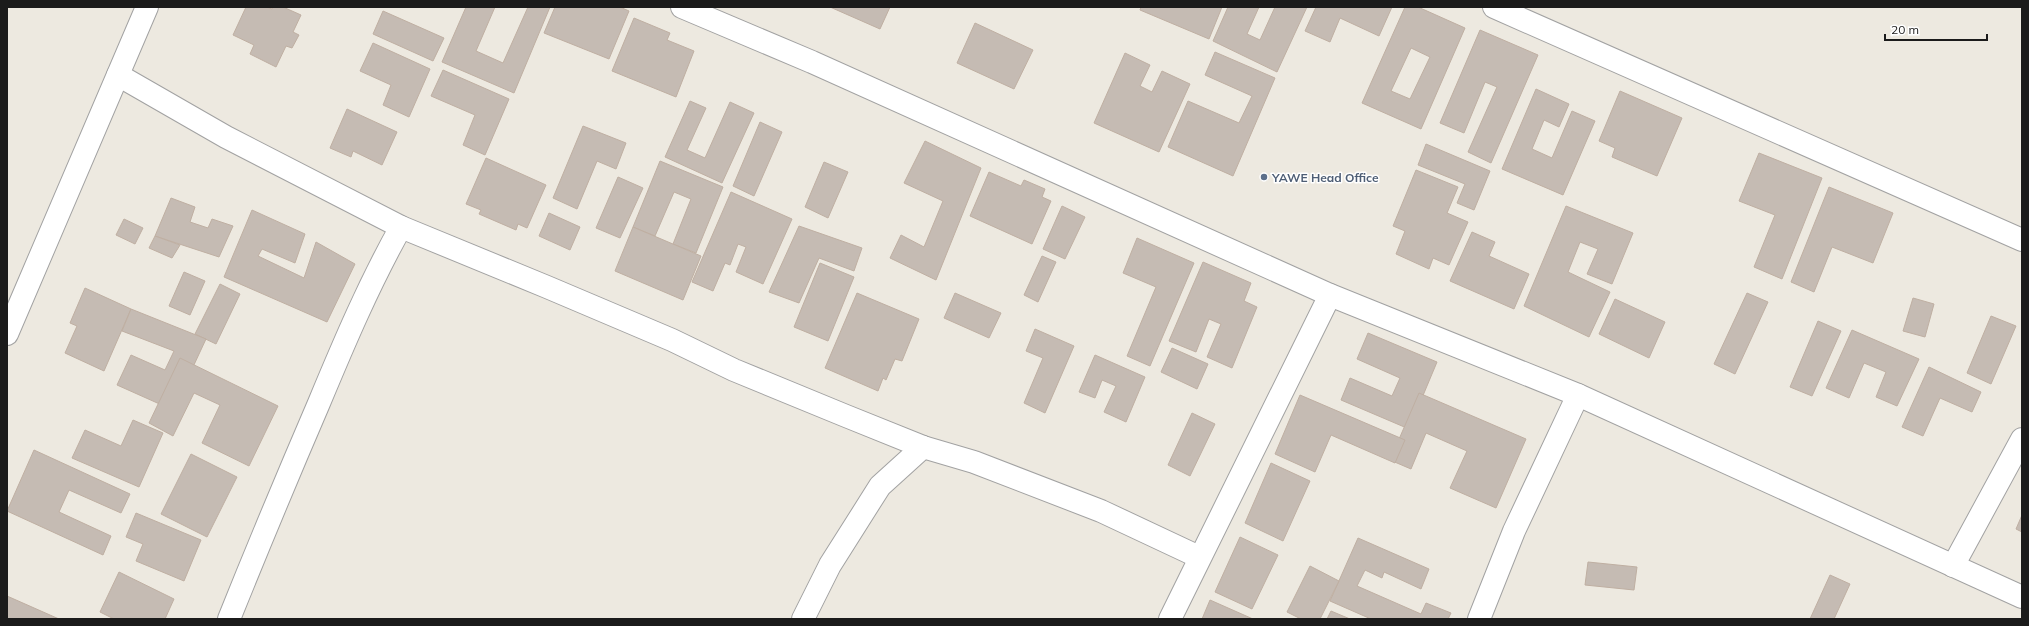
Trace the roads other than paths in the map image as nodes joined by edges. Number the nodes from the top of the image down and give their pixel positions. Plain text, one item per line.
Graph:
1 (147, 7) edge
2 (682, 7) edge
3 (1494, 7) edge
4 (118, 75) junction
5 (401, 227) junction
6 (2022, 240) edge
7 (1330, 295) junction
8 (7, 334) edge
9 (1578, 395) junction
10 (2022, 439) edge
11 (923, 447) junction
12 (1199, 558) junction
13 (1953, 566) junction
14 (2022, 597) edge
15 (229, 619) edge
16 (803, 619) edge
17 (1170, 619) edge
18 (1479, 619) edge

1 - 4 street
2 - 7 street
3 - 6 street
4 - 5 street
4 - 8 street
5 - 11 street
5 - 15 street
7 - 9 street
7 - 12 street
9 - 13 street
9 - 18 street
10 - 13 street
11 - 12 street
11 - 16 street
12 - 17 street
13 - 14 street

